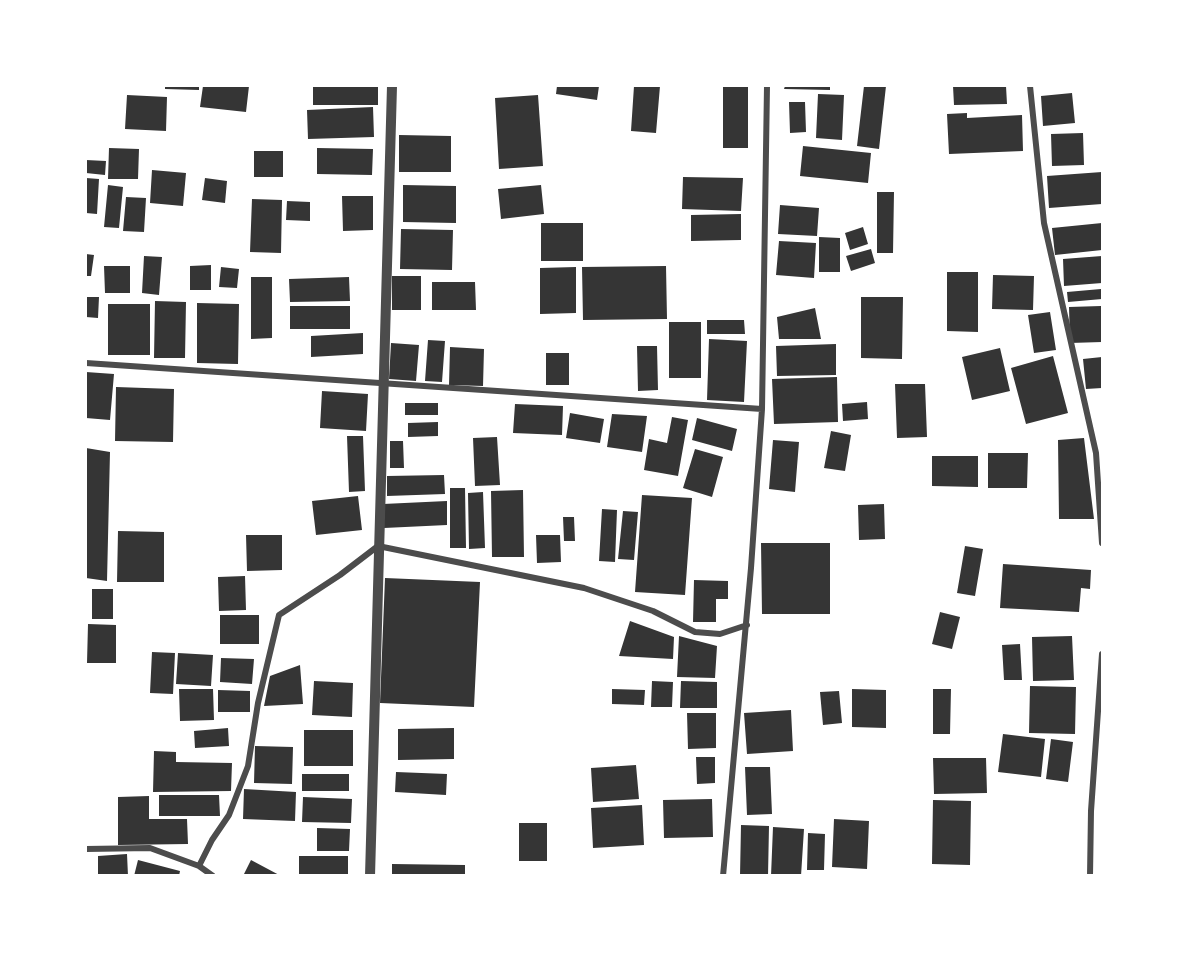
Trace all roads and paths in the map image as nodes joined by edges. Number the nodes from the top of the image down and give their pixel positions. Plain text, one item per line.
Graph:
1 (392, 86) edge
2 (767, 86) edge
3 (1030, 86) edge
4 (86, 363) edge
5 (384, 384) junction
6 (762, 409) junction
7 (1102, 543) edge
8 (378, 546) junction
9 (747, 625) junction
10 (1102, 654) edge
11 (86, 849) edge
12 (199, 866) junction
13 (213, 876) edge
14 (370, 876) edge
15 (723, 876) edge
16 (1090, 876) edge

1 - 5 street
2 - 6 street
3 - 7 street
4 - 5 street
5 - 6 street
5 - 8 street
6 - 9 street
8 - 9 street
8 - 12 street
8 - 14 street
9 - 15 street
10 - 16 street
11 - 12 street
12 - 13 street

